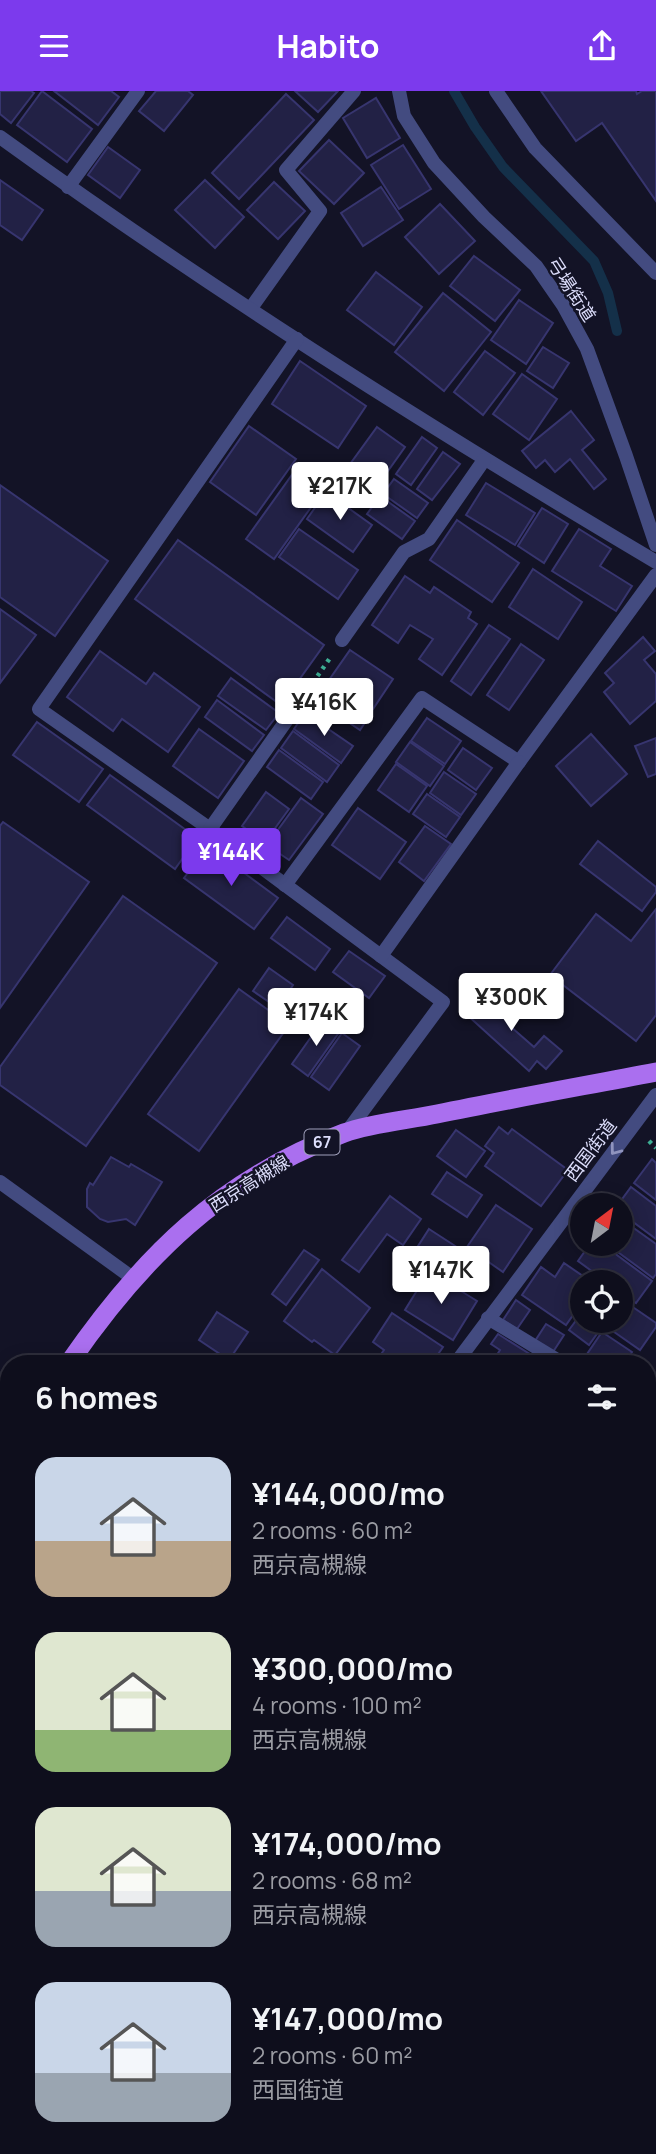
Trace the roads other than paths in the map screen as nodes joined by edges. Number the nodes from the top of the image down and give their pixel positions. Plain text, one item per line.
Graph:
1 (138, 91) edge
2 (354, 91) edge
3 (399, 91) edge
4 (496, 91) edge
5 (0, 137) edge
6 (68, 187) junction
7 (656, 273) edge
8 (251, 308) junction
9 (297, 339) junction
10 (484, 460) junction
11 (656, 545) edge
12 (656, 562) edge
13 (656, 575) edge
14 (342, 640) road end
15 (290, 714) road end
16 (519, 762) junction
17 (211, 829) junction
18 (285, 885) junction
19 (380, 956) junction
20 (656, 1072) edge
21 (656, 1095) edge
22 (347, 1132) junction
23 (1, 1184) edge
24 (134, 1279) junction
25 (488, 1318) junction
26 (74, 1355) edge
27 (462, 1355) edge
28 (549, 1355) edge

1 - 6 street
2 - 8 street
3 - 11 street, 弓場街道
4 - 7 street
5 - 6 street
6 - 8 street
8 - 9 street
9 - 10 street
9 - 17 street
10 - 12 street
10 - 14 street
13 - 16 street
15 - 17 street
16 - 18 street
16 - 19 street
17 - 18 street
18 - 19 street
19 - 22 street
20 - 22 main road, 西京高槻線 / 67
21 -> 25 street, 西国街道
22 - 24 main road, 西京高槻線 / 67
23 - 24 street
24 - 26 main road, 西京高槻線 / 67
25 - 27 street, 西国街道
25 - 28 street

